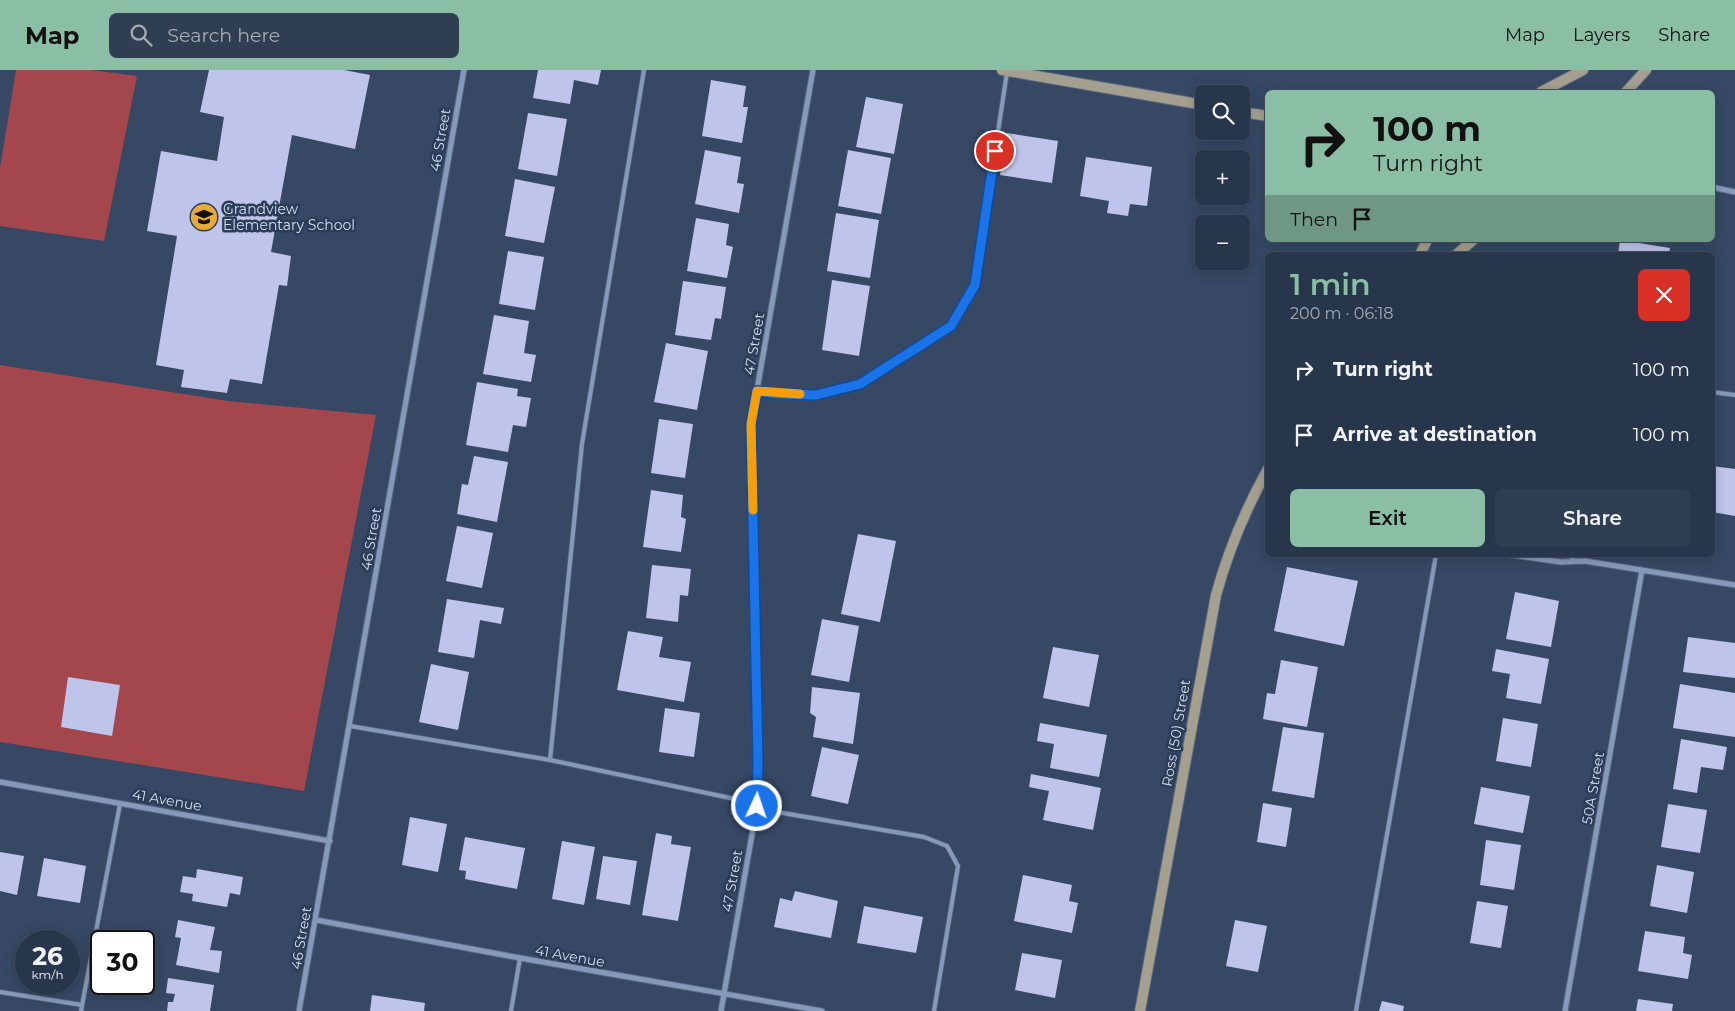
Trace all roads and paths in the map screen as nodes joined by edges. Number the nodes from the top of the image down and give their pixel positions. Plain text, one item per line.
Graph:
1 (464, 70) edge
2 (644, 70) edge
3 (813, 70) edge
4 (1005, 70) edge
5 (1583, 70) edge
6 (1646, 70) edge
7 (1545, 90) edge
8 (1628, 90) edge
9 (1195, 103) edge
10 (1250, 113) edge
11 (1265, 116) edge
12 (1715, 188) edge
13 (1735, 192) edge
14 (1471, 242) edge
15 (1459, 252) edge
16 (757, 391) junction
17 (1715, 392) edge
18 (1735, 395) edge
19 (1265, 478) edge
20 (1436, 557) edge
21 (1525, 557) edge
22 (1573, 558) edge
23 (1642, 570) junction
24 (1735, 585) edge
25 (350, 726) junction
26 (550, 760) junction
27 (0, 782) edge
28 (120, 804) junction
29 (757, 806) junction
30 (330, 841) junction
31 (316, 920) junction
32 (520, 958) junction
33 (0, 992) edge
34 (724, 995) junction
35 (82, 1005) junction
36 (81, 1011) edge
37 (299, 1011) edge
38 (511, 1011) edge
39 (721, 1011) edge
40 (822, 1011) edge
41 (934, 1011) edge
42 (1140, 1011) edge
43 (1356, 1011) edge
44 (1565, 1011) edge

1 - 25 street, 46 Street
2 - 26 lane
3 - 16 street, 47 Street
4 - 9 main road
4 - 16 lane
5 - 7 main road
6 - 8 main road
10 - 11 main road
12 - 13 street
14 - 15 main road
16 - 29 street, 47 Street
17 - 18 lane
19 - 42 main road, Ross (50) Street
20 - 43 lane
21 - 22 street
22 - 23 street
23 - 24 street
23 - 44 street, 50A Street
25 - 26 lane
25 - 30 street, 46 Street
26 - 29 lane
27 - 28 street, 41 Avenue
28 - 30 street, 41 Avenue
28 - 35 lane
29 - 34 street, 47 Street
29 - 41 lane
30 - 31 street, 46 Street
31 - 32 street, 41 Avenue
31 - 37 street, 46 Street
32 - 34 street, 41 Avenue
32 - 38 lane
33 - 35 lane
34 - 39 street, 47 Street
34 - 40 street, 41 Avenue
35 - 36 lane

